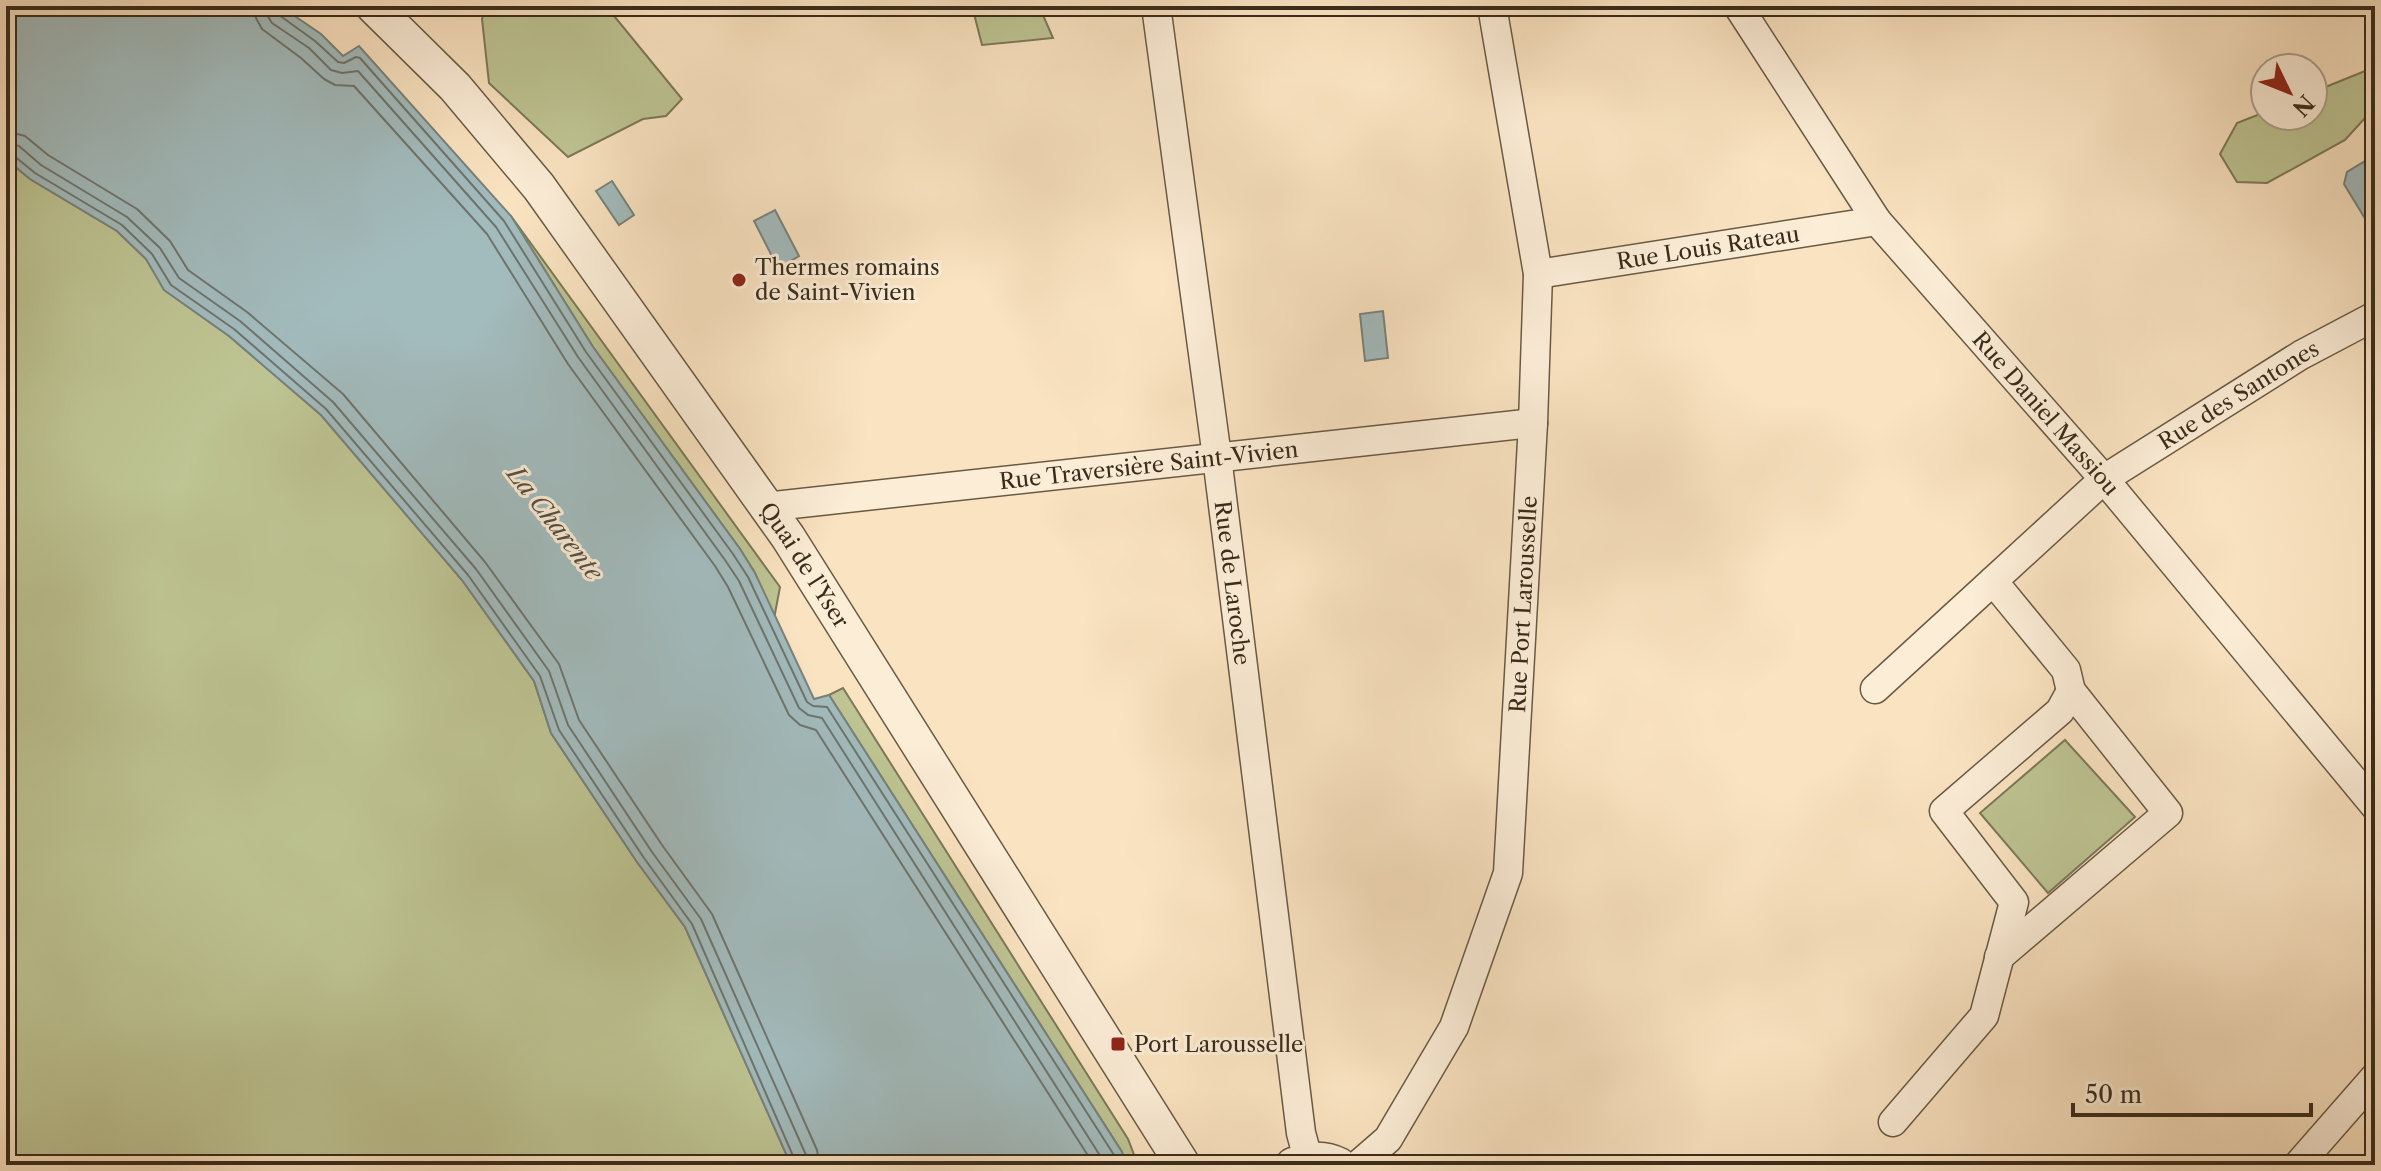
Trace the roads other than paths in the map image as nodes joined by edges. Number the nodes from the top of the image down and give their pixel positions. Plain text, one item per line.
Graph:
1 (373, 6) edge
2 (1156, 6) edge
3 (1492, 6) edge
4 (1738, 6) edge
5 (1877, 221) junction
6 (1538, 274) junction
7 (2375, 316) edge
8 (1533, 423) junction
9 (1217, 457) junction
10 (2104, 479) junction
11 (765, 507) junction
12 (1993, 581) junction
13 (1875, 689) dead end
14 (2071, 691) junction
15 (2375, 806) edge
16 (1999, 957) junction
17 (2375, 1077) edge
18 (1893, 1122) dead end
19 (1314, 1163) edge
20 (1183, 1165) edge
21 (1358, 1165) edge
22 (2298, 1165) edge

1 - 11 street, Quai de l'Yser
2 - 9 street, Rue de Laroche
3 - 6 street, Rue Port Larousselle
4 - 5 street, Rue Daniel Massiou
5 - 6 street, Rue Louis Rateau
5 - 10 street, Rue Daniel Massiou
6 - 8 street, Rue Port Larousselle
7 - 10 street, Rue des Santones
8 - 9 street, Rue Traversière Saint-Vivien
8 - 21 street, Rue Port Larousselle
9 - 11 street, Rue Traversière Saint-Vivien
9 - 19 street, Rue de Laroche
10 - 12 street, Rue des Santones
10 - 15 street, Rue Daniel Massiou
11 - 20 street, Quai de l'Yser
12 - 13 street, Rue des Santones
12 - 14 street
14 - 16 street
14 - 16 street
16 - 18 street
17 - 22 street

